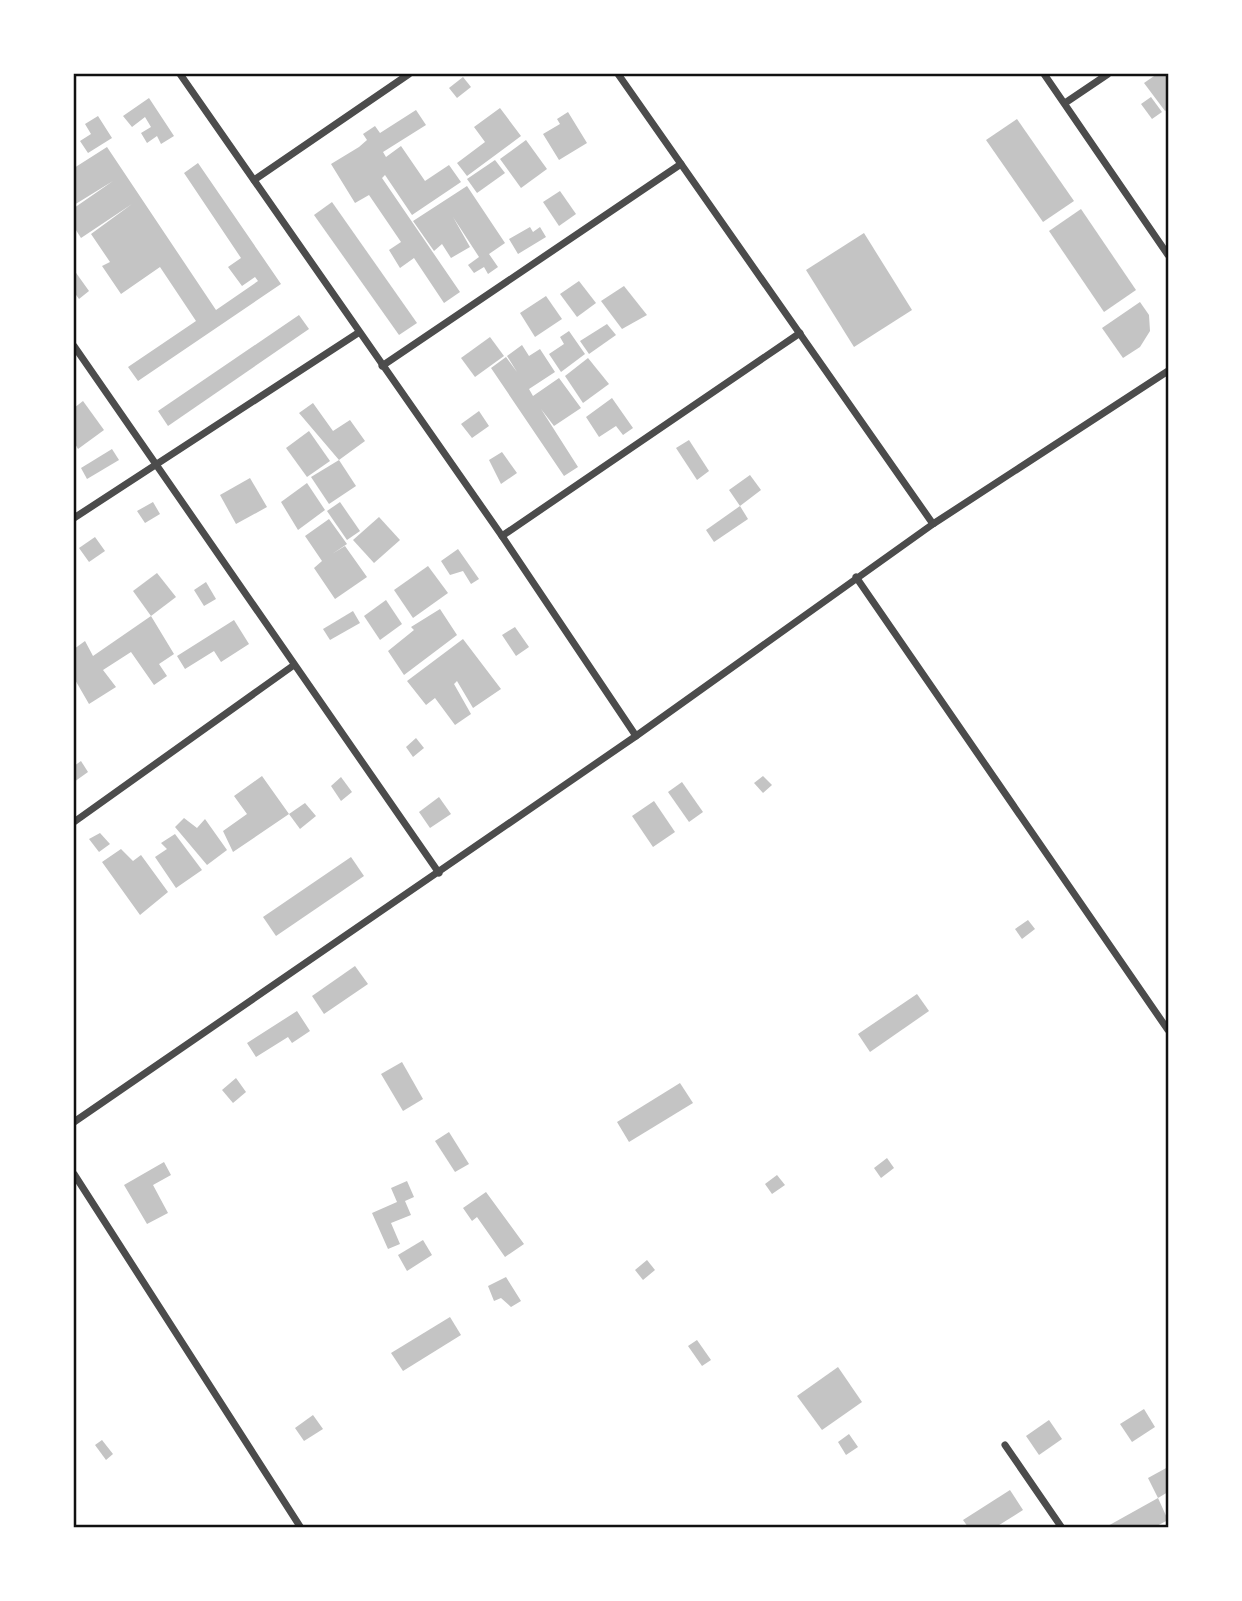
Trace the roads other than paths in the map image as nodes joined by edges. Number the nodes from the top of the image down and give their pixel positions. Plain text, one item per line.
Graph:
1 (180, 74) edge
2 (409, 74) edge
3 (618, 74) edge
4 (1044, 74) edge
5 (1108, 74) edge
6 (1065, 103) junction
7 (681, 164) junction
8 (254, 180) junction
9 (1168, 255) edge
10 (358, 333) junction
11 (800, 333) junction
12 (74, 346) edge
13 (382, 366) junction
14 (1168, 371) edge
15 (155, 464) junction
16 (74, 519) edge
17 (933, 524) junction
18 (502, 536) junction
19 (856, 577) junction
20 (294, 665) junction
21 (636, 736) junction
22 (74, 822) edge
23 (439, 873) junction
24 (1168, 1030) edge
25 (74, 1122) edge
26 (74, 1174) edge
27 (1005, 1445) dead end
28 (301, 1528) edge
29 (1062, 1528) edge

1 - 8 street
2 - 8 street
3 - 7 street
4 - 6 street
5 - 6 street
6 - 9 street
7 - 11 street
7 - 13 street
8 - 10 street
10 - 13 street
10 - 15 street
11 - 17 street
11 - 18 street
12 - 15 street
13 - 18 street
14 - 17 street
15 - 16 street
15 - 20 street
17 - 19 street
18 - 21 street
19 - 21 street
19 - 24 street
20 - 22 street
20 - 23 street
21 - 23 street
23 - 25 street
26 - 28 street
27 - 29 street

